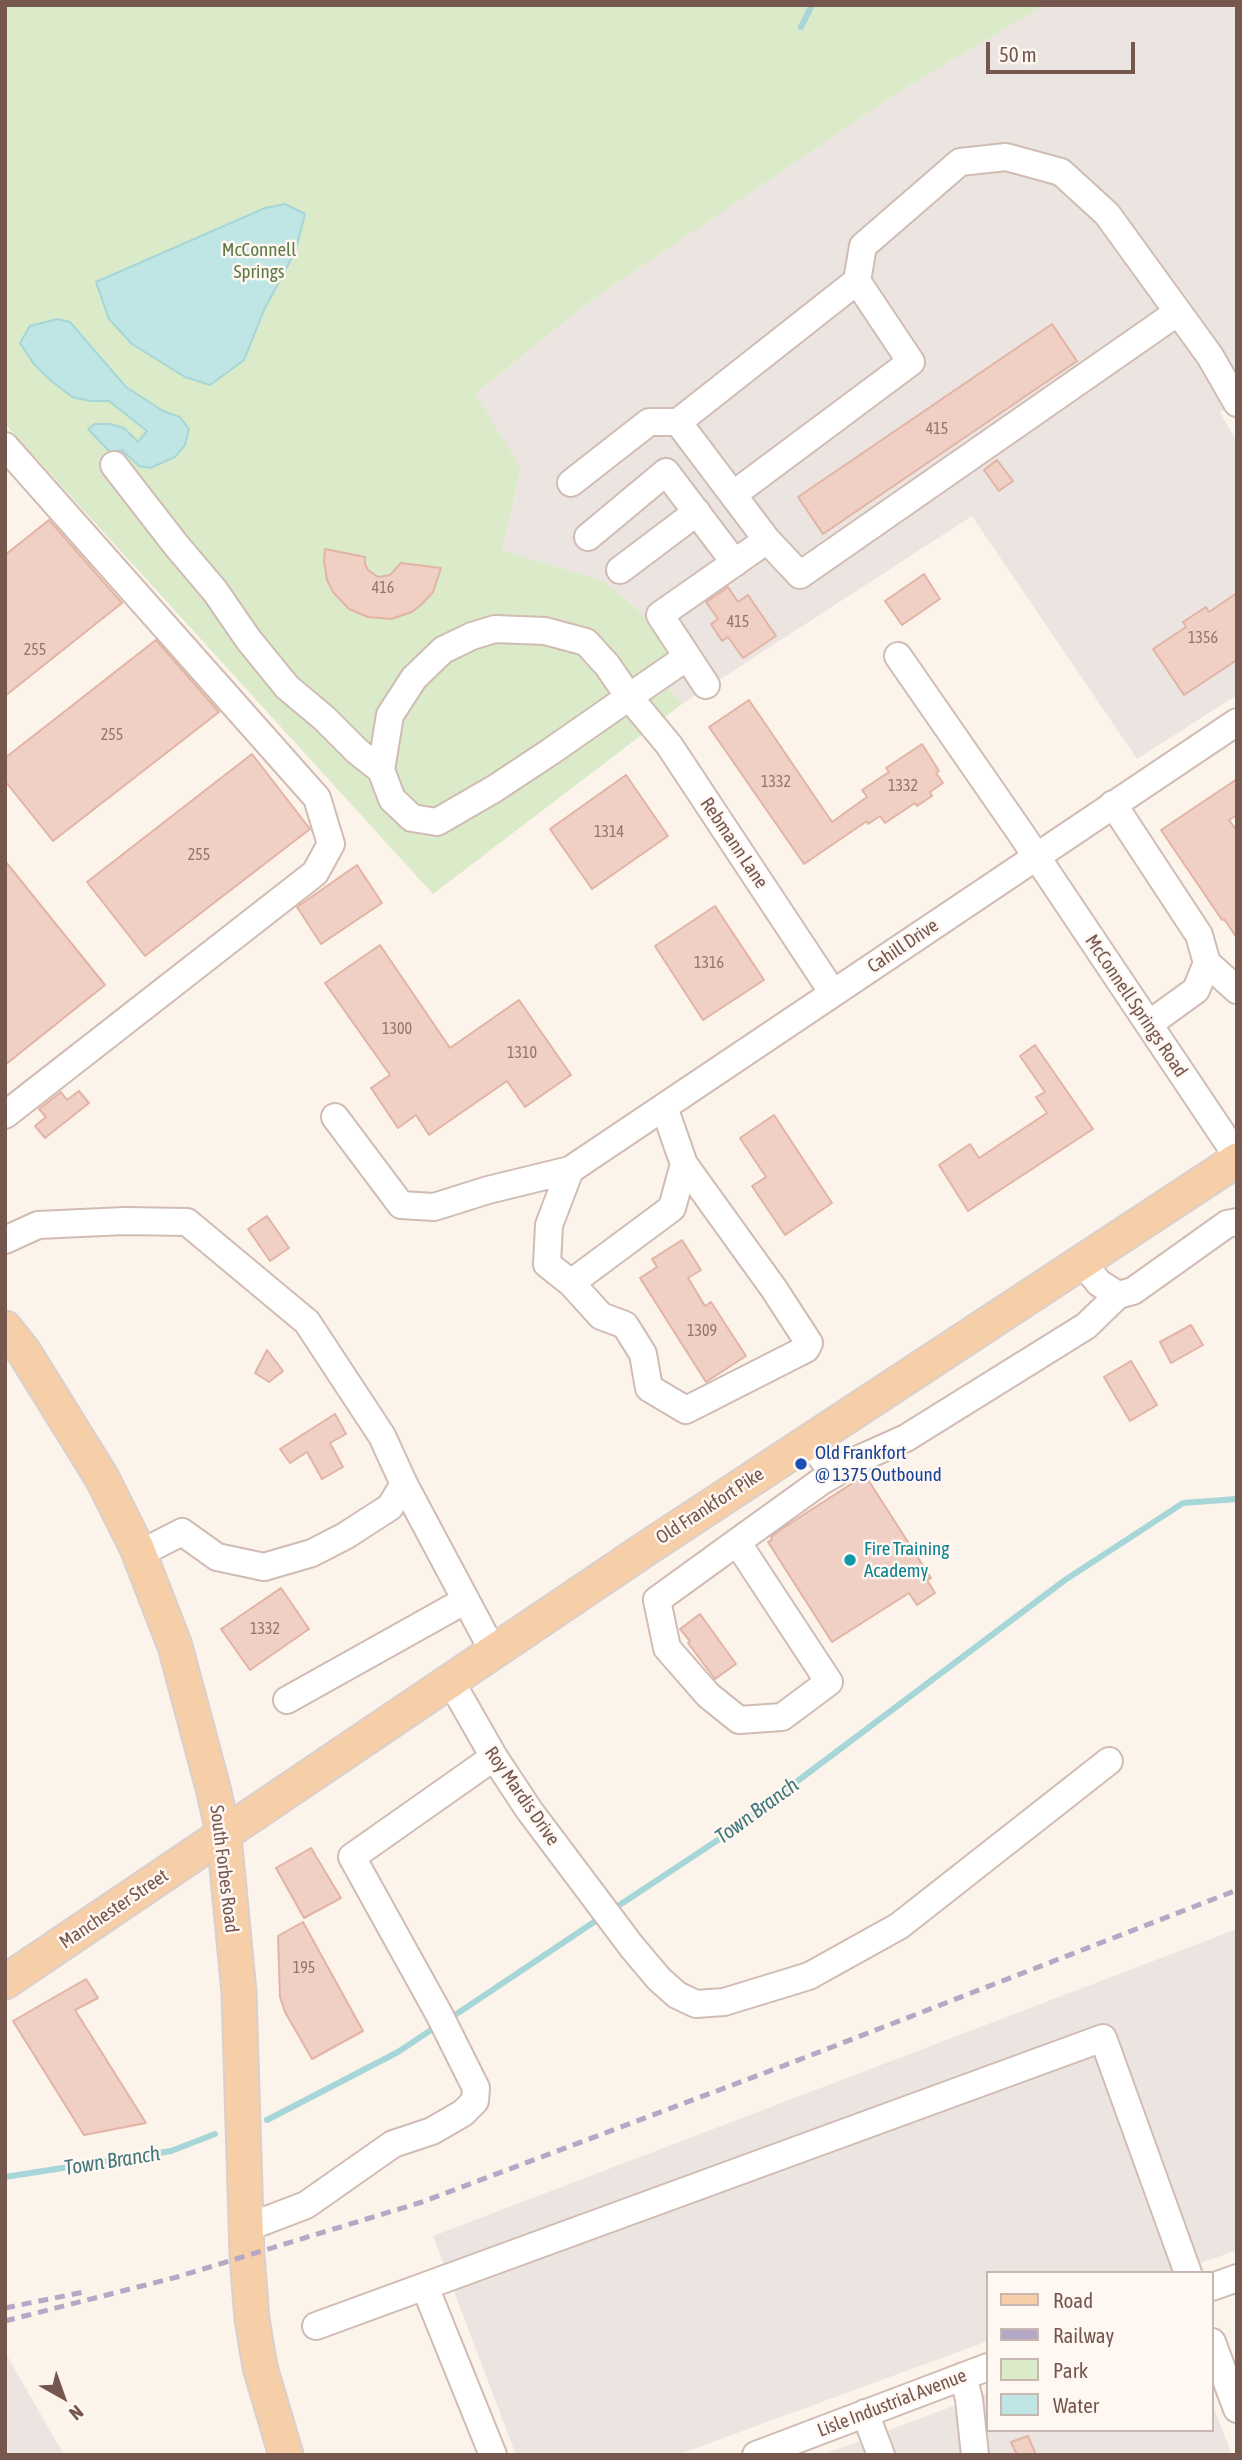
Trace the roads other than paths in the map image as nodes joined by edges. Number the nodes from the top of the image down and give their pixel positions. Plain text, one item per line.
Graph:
1 (857, 281) junction
2 (1178, 312) junction
3 (1237, 403) edge
4 (678, 422) junction
5 (5, 446) edge
6 (114, 466) dead end
7 (571, 483) dead end
8 (734, 494) junction
9 (697, 512) junction
10 (588, 537) dead end
11 (768, 540) junction
12 (735, 563) junction
13 (620, 570) dead end
14 (898, 656) dead end
15 (687, 657) junction
16 (706, 685) dead end
17 (629, 698) junction
18 (1234, 730) edge
19 (381, 770) junction
20 (1114, 804) junction
21 (1036, 856) junction
22 (1207, 963) junction
23 (1237, 990) edge
24 (833, 993) junction
25 (1149, 1024) junction
26 (664, 1107) junction
27 (5, 1115) edge
28 (335, 1116) dead end
29 (1237, 1158) edge
30 (684, 1164) junction
31 (570, 1170) junction
32 (1237, 1222) edge
33 (5, 1240) edge
34 (1082, 1262) junction
35 (570, 1283) junction
36 (1118, 1295) junction
37 (5, 1328) edge
38 (809, 1441) junction
39 (834, 1474) junction
40 (404, 1484) junction
41 (737, 1542) junction
42 (139, 1554) junction
43 (466, 1600) junction
44 (493, 1651) junction
45 (450, 1680) junction
46 (287, 1700) dead end
47 (494, 1758) junction
48 (1109, 1761) dead end
49 (224, 1836) junction
50 (5, 1982) edge
51 (246, 2228) junction
52 (1187, 2271) edge
53 (1237, 2278) edge
54 (1214, 2286) edge
55 (425, 2287) junction
56 (316, 2326) dead end
57 (1214, 2347) edge
58 (986, 2368) edge
59 (963, 2376) junction
60 (1237, 2409) edge
61 (865, 2413) junction
62 (286, 2455) edge
63 (493, 2455) edge
64 (756, 2455) edge
65 (881, 2455) edge
66 (975, 2455) edge

1 - 2 street
1 - 4 street
1 - 8 street
2 - 3 street
2 - 11 street
4 - 7 street
4 - 8 street
5 - 27 street
6 - 19 street
8 - 11 street
9 - 10 street
9 - 12 street
9 - 13 street
11 - 12 street
12 - 15 street
14 - 21 street, McConnell Springs Road
15 - 16 street
15 - 17 street
17 - 19 street
17 - 19 street, Rebmann Lane
17 - 24 street, Rebmann Lane
18 - 20 street, Cahill Drive
20 - 21 street, Cahill Drive
20 - 22 street
21 - 24 street, Cahill Drive
21 - 25 street, McConnell Springs Road
22 - 23 street
22 - 25 street
24 - 26 street, Cahill Drive
25 - 29 street, McConnell Springs Road
26 - 30 street
26 - 31 street, Cahill Drive
28 - 31 street
29 - 34 main road, Old Frankfort Pike
30 - 35 street
30 - 35 street
31 - 35 street
32 - 36 street
33 - 40 street
34 - 36 street
34 - 38 main road, Old Frankfort Pike
36 - 39 street
37 - 42 main road, South Forbes Road
38 - 39 street
38 - 44 main road, Old Frankfort Pike
39 - 41 street
40 - 42 street
40 - 43 street
41 - 41 street
42 - 49 main road, South Forbes Road
43 - 44 street
43 - 46 street
44 - 45 main road, Old Frankfort Pike
45 - 47 street, Roy Mardis Drive
45 - 49 main road, Old Frankfort Pike
47 - 48 street, Roy Mardis Drive
47 - 51 street
49 - 50 main road, Manchester Street
49 - 51 main road, South Forbes Road
51 - 62 main road, South Forbes Road
52 - 55 street
53 - 54 street
55 - 56 street
55 - 63 street
57 - 60 street
58 - 59 street, Lisle Industrial Avenue
59 - 61 street, Lisle Industrial Avenue
59 - 66 street
61 - 64 street, Lisle Industrial Avenue
61 - 65 street

